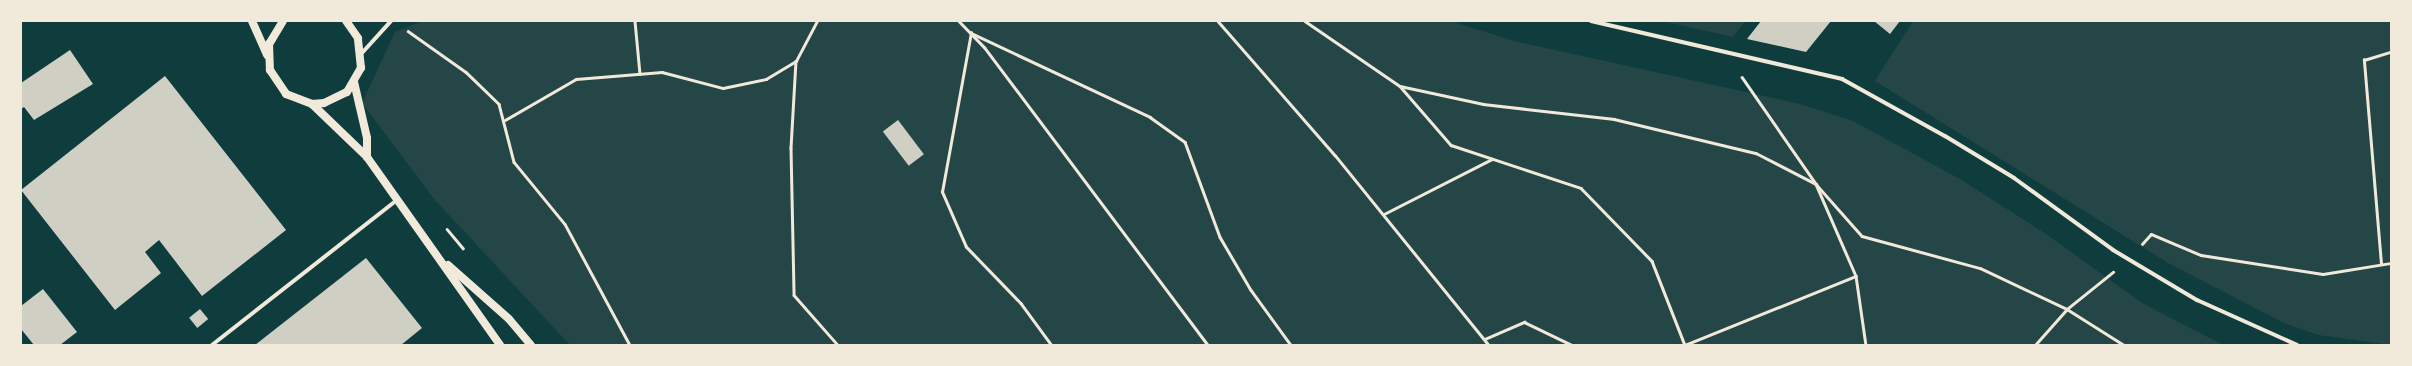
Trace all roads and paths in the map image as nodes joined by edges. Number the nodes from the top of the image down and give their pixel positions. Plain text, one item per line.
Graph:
1 (252, 21) edge
2 (283, 21) edge
3 (346, 21) edge
4 (391, 21) edge
5 (635, 21) edge
6 (817, 21) edge
7 (959, 21) edge
8 (1218, 21) edge
9 (1305, 21) edge
10 (1591, 21) edge
11 (407, 27) dead end
12 (971, 33) junction
13 (2391, 52) edge
14 (362, 53) junction
15 (1726, 53) junction
16 (268, 56) junction
17 (796, 61) junction
18 (640, 74) junction
19 (354, 82) junction
20 (1400, 86) junction
21 (312, 104) junction
22 (505, 120) junction
23 (367, 157) junction
24 (1492, 159) junction
25 (1816, 184) junction
26 (397, 200) junction
27 (1384, 214) junction
28 (443, 224) dead end
29 (469, 254) dead end
30 (439, 258) junction
31 (2129, 260) junction
32 (2391, 262) edge
33 (2381, 264) junction
34 (1856, 276) junction
35 (2067, 309) junction
36 (1485, 339) junction
37 (212, 345) edge
38 (500, 345) edge
39 (531, 345) edge
40 (630, 345) edge
41 (838, 345) edge
42 (1051, 345) edge
43 (1208, 345) edge
44 (1291, 345) edge
45 (1489, 345) edge
46 (1572, 345) edge
47 (1685, 345) edge
48 (1866, 345) edge
49 (2035, 345) edge
50 (2124, 345) edge
51 (2297, 345) edge

1 - 16 main road
2 - 16 main road
3 - 14 main road
4 - 14 street
5 - 18 path
6 - 17 path
7 - 12 path
8 - 27 path
9 - 20 path
10 - 15 street
11 - 22 path
12 - 42 path
12 - 43 path
12 - 44 path
13 - 33 path
14 - 19 main road
15 - 25 path
15 - 31 street
16 - 21 main road
17 - 18 path
17 - 41 path
18 - 22 path
19 - 21 main road
19 - 23 main road
20 - 24 path
20 - 25 path
21 - 23 main road
22 - 40 path
23 - 26 main road
24 - 27 path
24 - 47 path
25 - 34 path
25 - 35 path
26 - 30 main road
26 - 37 street
27 - 36 path
28 - 29 path
30 - 38 main road
30 - 39 main road
31 - 33 path
31 - 35 path
31 - 51 street
32 - 33 path
34 - 47 path
34 - 48 path
35 - 49 path
35 - 50 path
36 - 45 path
36 - 46 path

